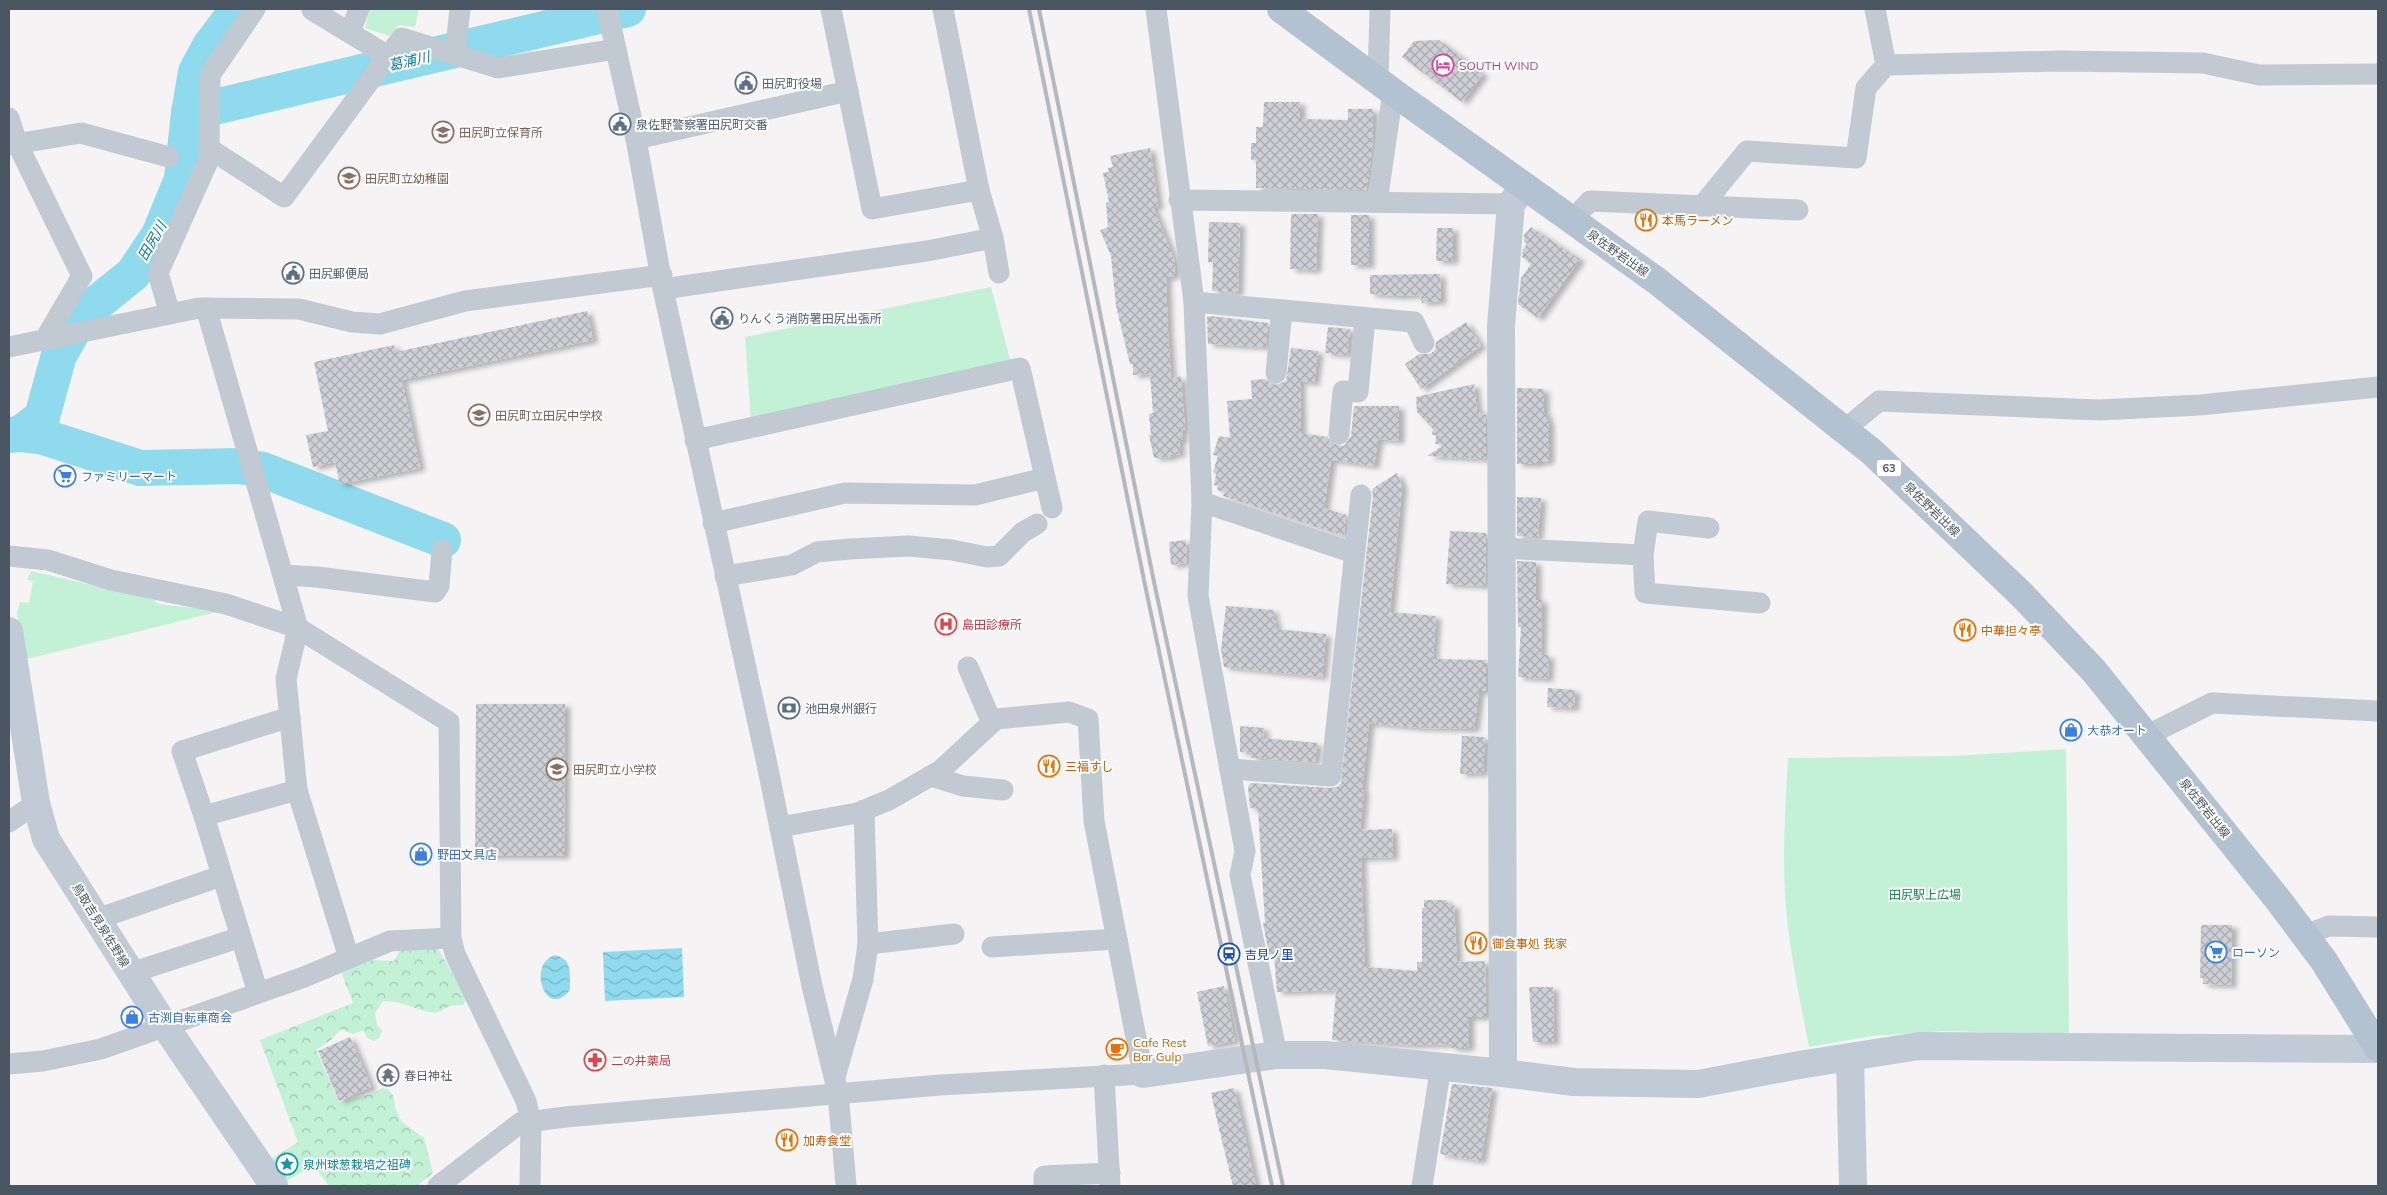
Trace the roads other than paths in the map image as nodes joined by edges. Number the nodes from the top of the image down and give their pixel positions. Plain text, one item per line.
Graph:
1 (255, 9) edge
2 (359, 9) edge
3 (460, 9) edge
4 (607, 9) edge
5 (831, 9) edge
6 (943, 9) edge
7 (1156, 9) edge
8 (1281, 9) edge
9 (1380, 9) edge
10 (1875, 9) edge
11 (312, 10) edge
12 (350, 32) junction
13 (616, 49) junction
14 (455, 55) junction
15 (388, 56) junction
16 (1886, 65) junction
17 (2378, 74) edge
18 (1386, 86) junction
19 (848, 91) junction
20 (9, 118) edge
21 (636, 139) junction
22 (13, 144) edge
23 (210, 149) junction
24 (169, 157) dead end
25 (979, 190) junction
26 (1518, 195) junction
27 (1179, 200) junction
28 (1377, 202) junction
29 (1702, 206) junction
30 (1798, 210) dead end
31 (1572, 220) junction
32 (993, 238) junction
33 (999, 273) dead end
34 (663, 282) junction
35 (1194, 302) junction
36 (206, 308) junction
37 (1282, 310) junction
38 (170, 314) junction
39 (1365, 318) junction
40 (45, 339) junction
41 (1424, 343) dead end
42 (9, 347) edge
43 (1276, 373) dead end
44 (2378, 387) edge
45 (1844, 430) junction
46 (1339, 434) dead end
47 (695, 440) junction
48 (1045, 478) junction
49 (1360, 495) dead end
50 (1202, 502) junction
51 (1052, 508) dead end
52 (713, 523) junction
53 (1037, 524) dead end
54 (1709, 528) dead end
55 (1500, 548) junction
56 (442, 550) dead end
57 (1354, 553) junction
58 (1643, 555) junction
59 (9, 556) edge
60 (283, 576) junction
61 (725, 576) junction
62 (1760, 603) dead end
63 (298, 628) junction
64 (9, 631) edge
65 (968, 667) dead end
66 (2378, 712) edge
67 (290, 717) junction
68 (992, 723) junction
69 (2146, 736) junction
70 (1230, 769) junction
71 (932, 776) junction
72 (297, 790) junction
73 (1003, 790) dead end
74 (36, 804) junction
75 (864, 810) junction
76 (204, 816) junction
77 (9, 822) edge
78 (780, 827) junction
79 (221, 876) junction
80 (97, 919) junction
81 (2378, 927) edge
82 (954, 934) dead end
83 (2305, 935) junction
84 (241, 937) junction
85 (451, 938) junction
86 (1117, 938) junction
87 (868, 944) junction
88 (992, 947) dead end
89 (349, 958) junction
90 (131, 973) junction
91 (258, 992) junction
92 (165, 1026) junction
93 (2378, 1048) edge
94 (1277, 1056) junction
95 (1850, 1057) junction
96 (9, 1064) edge
97 (1441, 1066) junction
98 (1503, 1072) junction
99 (1143, 1074) junction
100 (1104, 1075) junction
101 (837, 1085) junction
102 (531, 1121) junction
103 (1110, 1180) edge
104 (270, 1186) edge
105 (438, 1186) edge
106 (530, 1186) edge
107 (845, 1186) edge
108 (1044, 1186) edge
109 (1422, 1186) edge
110 (1853, 1186) edge

1 - 23 street
2 - 12 street
3 - 14 street
4 - 13 street
5 - 19 street
6 - 25 street
7 - 27 street
8 - 18 main road, 泉佐野岩出線 / 63
9 - 18 street
10 - 16 street
11 - 12 street
12 - 15 street
13 - 14 street
13 - 21 street
14 - 15 street
15 - 23 street
16 - 17 street
16 - 29 street
18 - 26 main road, 泉佐野岩出線 / 63
18 - 28 street
19 - 21 street
19 - 25 street
20 - 22 street
21 - 34 street
22 - 24 street
22 - 40 street
23 - 38 street
25 - 32 street
26 - 28 street
26 - 31 main road, 泉佐野岩出線 / 63
26 - 55 street
27 - 28 street
27 - 35 street
29 - 30 street
29 - 31 street
31 - 45 main road, 泉佐野岩出線 / 63
32 - 33 street
32 - 34 street
34 - 36 street
34 - 47 street
35 - 37 street
35 - 50 street
36 - 38 street
36 - 60 street
37 - 39 street
37 - 43 street
38 - 40 street
39 - 41 street
39 - 46 street
40 - 42 street
44 - 45 street
45 - 69 main road, 泉佐野岩出線 / 63
47 - 48 street
47 - 52 street
48 - 51 street
48 - 52 street
49 - 57 street
50 - 57 street
50 - 70 street
52 - 61 street
53 - 61 street
54 - 58 street
55 - 58 street
55 - 98 street
56 - 60 street
57 - 70 street
58 - 62 street
59 - 63 street
60 - 63 street
61 - 78 street
63 - 67 street
63 - 85 street
64 - 74 street, 鳥取吉見泉佐野線
65 - 68 street
66 - 69 street
67 - 72 street
67 - 76 street
68 - 71 street
68 - 86 street
69 - 83 main road, 泉佐野岩出線 / 63
70 - 94 street
71 - 73 street
71 - 75 street
72 - 76 street
72 - 89 street
74 - 77 street
74 - 80 street, 鳥取吉見泉佐野線
75 - 78 street
75 - 87 street
76 - 79 street
78 - 101 street
79 - 80 street
79 - 84 street
80 - 90 street, 鳥取吉見泉佐野線
81 - 83 street
82 - 87 street
83 - 93 main road, 泉佐野岩出線 / 63
84 - 90 street
84 - 91 street
85 - 89 street
85 - 102 street
86 - 88 street
86 - 99 street
87 - 101 street
89 - 91 street
90 - 92 street, 鳥取吉見泉佐野線
91 - 92 street
92 - 96 street
92 - 104 street, 鳥取吉見泉佐野線
93 - 95 street
94 - 97 street
94 - 99 street
95 - 98 street
95 - 110 street
97 - 98 street
97 - 109 street
99 - 100 street
100 - 101 street
100 - 103 street
101 - 102 street
101 - 107 street
102 - 105 street
102 - 106 street
103 - 108 street

